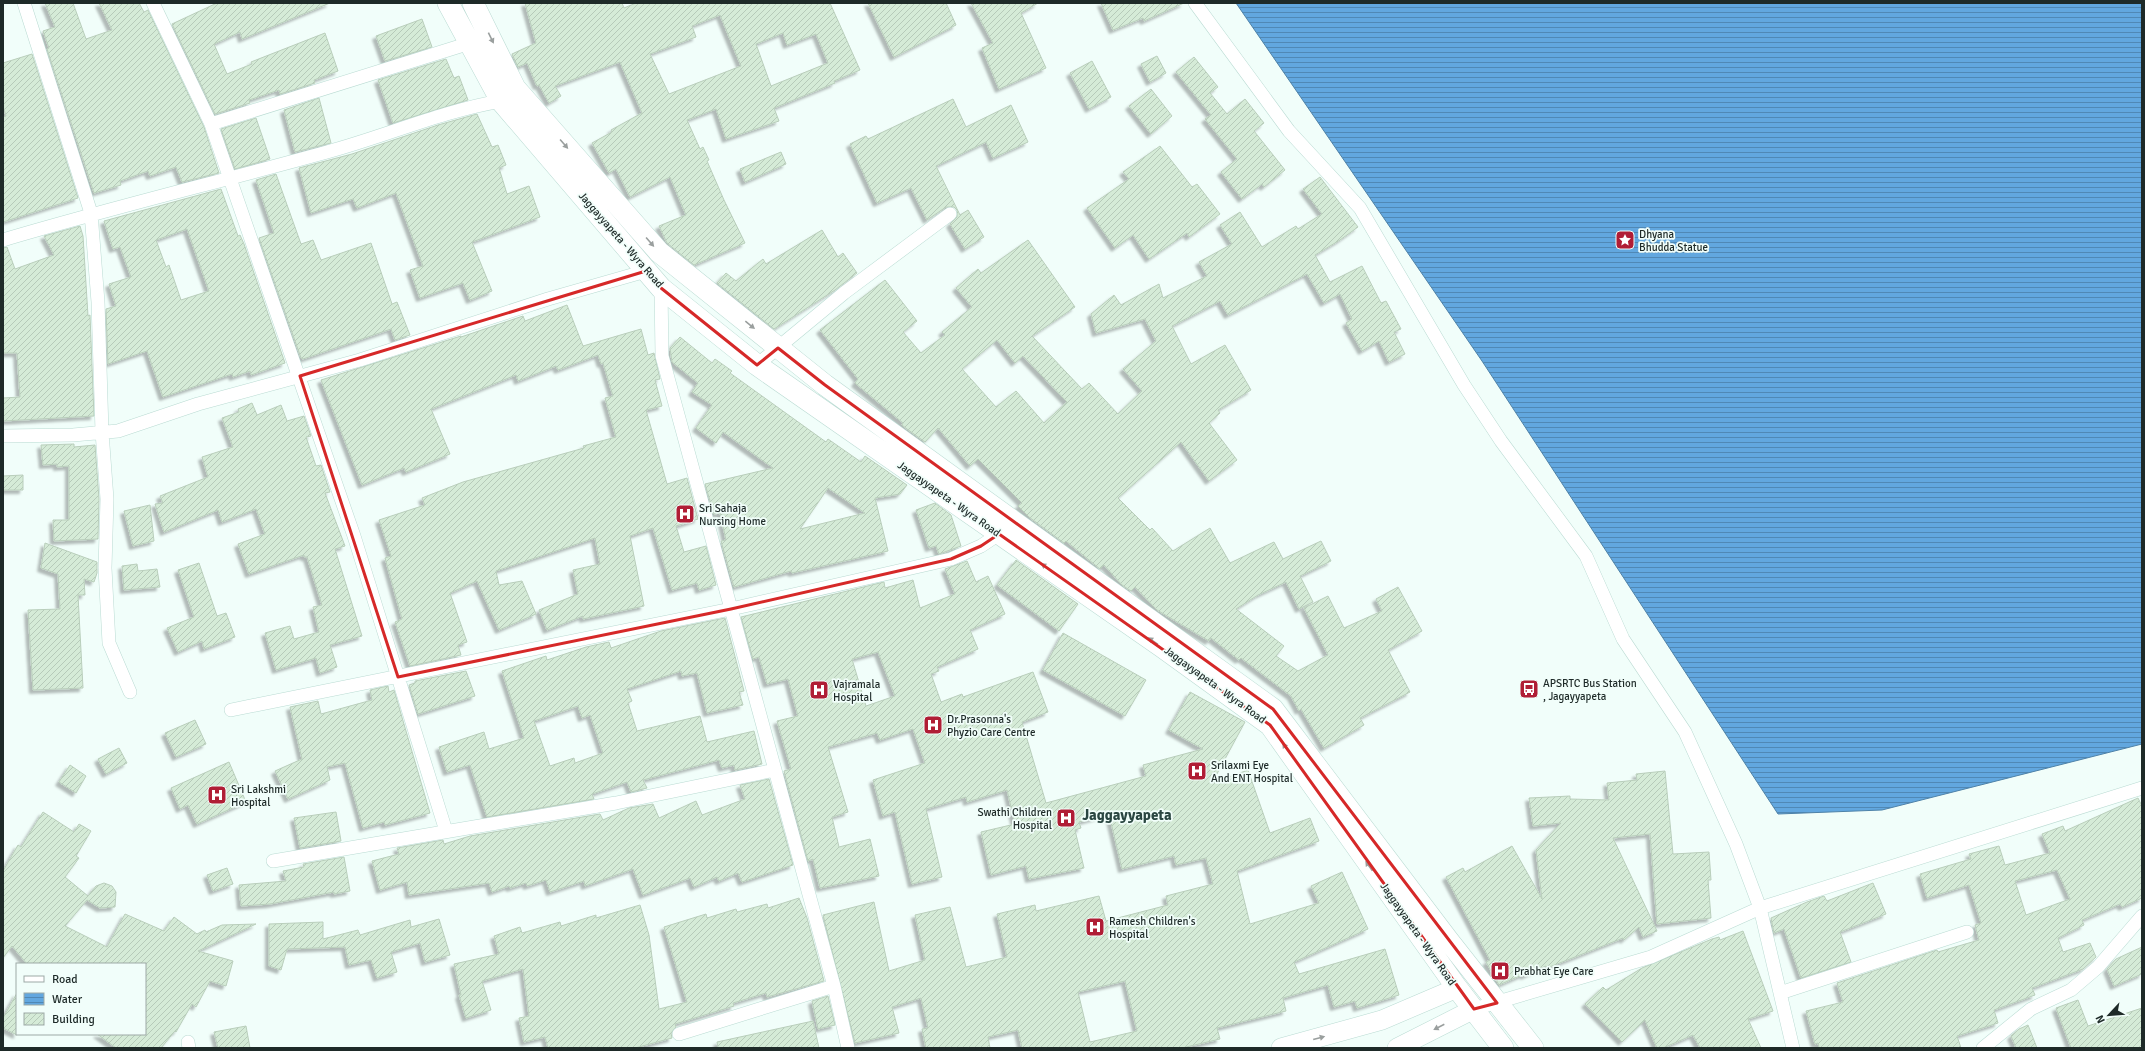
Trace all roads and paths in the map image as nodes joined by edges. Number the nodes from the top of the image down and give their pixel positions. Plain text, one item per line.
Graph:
1 (24, 3) edge
2 (153, 3) edge
3 (448, 3) edge
4 (473, 3) edge
5 (1195, 3) edge
6 (470, 43) junction
7 (501, 100) junction
8 (211, 124) junction
9 (231, 179) junction
10 (91, 213) junction
11 (950, 214) dead end
12 (3, 240) edge
13 (646, 271) junction
14 (661, 288) junction
15 (778, 348) junction
16 (757, 365) junction
17 (300, 376) junction
18 (102, 432) junction
19 (3, 436) edge
20 (999, 534) junction
21 (731, 609) junction
22 (398, 677) junction
23 (130, 692) dead end
24 (231, 710) dead end
25 (775, 770) junction
26 (2142, 788) edge
27 (446, 831) junction
28 (273, 861) dead end
29 (1760, 908) junction
30 (2142, 916) edge
31 (1967, 932) dead end
32 (834, 986) junction
33 (1457, 988) junction
34 (1780, 993) junction
35 (1497, 1003) junction
36 (1474, 1009) junction
37 (679, 1034) dead end
38 (848, 1048) edge
39 (1281, 1048) edge
40 (1397, 1048) edge
41 (1503, 1048) edge
42 (1533, 1048) edge
43 (1793, 1048) edge
44 (1983, 1048) edge

1 - 10 street
2 - 8 street
3 - 6 main road, Jaggayyapeta - Wyra Road
4 -> 15 main road
5 - 29 street
6 - 7 main road, Jaggayyapeta - Wyra Road
6 - 8 street
7 - 9 street
7 - 13 main road, Jaggayyapeta - Wyra Road
8 - 9 street
9 - 10 street
9 - 17 street
10 - 12 street
10 - 18 street
11 - 15 street
13 - 14 main road, Jaggayyapeta - Wyra Road
13 - 17 street
14 - 16 main road, Jaggayyapeta - Wyra Road
14 - 21 street
15 - 16 street
15 - 35 main road
16 - 20 main road, Jaggayyapeta - Wyra Road
17 - 18 street
17 - 22 street
18 - 19 street
18 - 23 street
20 - 21 street
33 -> 20 main road, Jaggayyapeta - Wyra Road
21 - 22 street
21 - 25 street
22 - 24 street
22 - 27 street
25 - 27 street
25 - 32 street
26 - 29 street
27 - 28 street
29 - 34 street
29 - 35 street
30 - 44 street
31 - 34 street
32 - 37 street
32 - 38 street
33 - 36 main road, Jaggayyapeta - Wyra Road
39 -> 33 main road
34 - 43 street
35 - 36 street
35 - 42 main road
36 -> 40 main road
36 - 41 main road, Jaggayyapeta - Wyra Road

